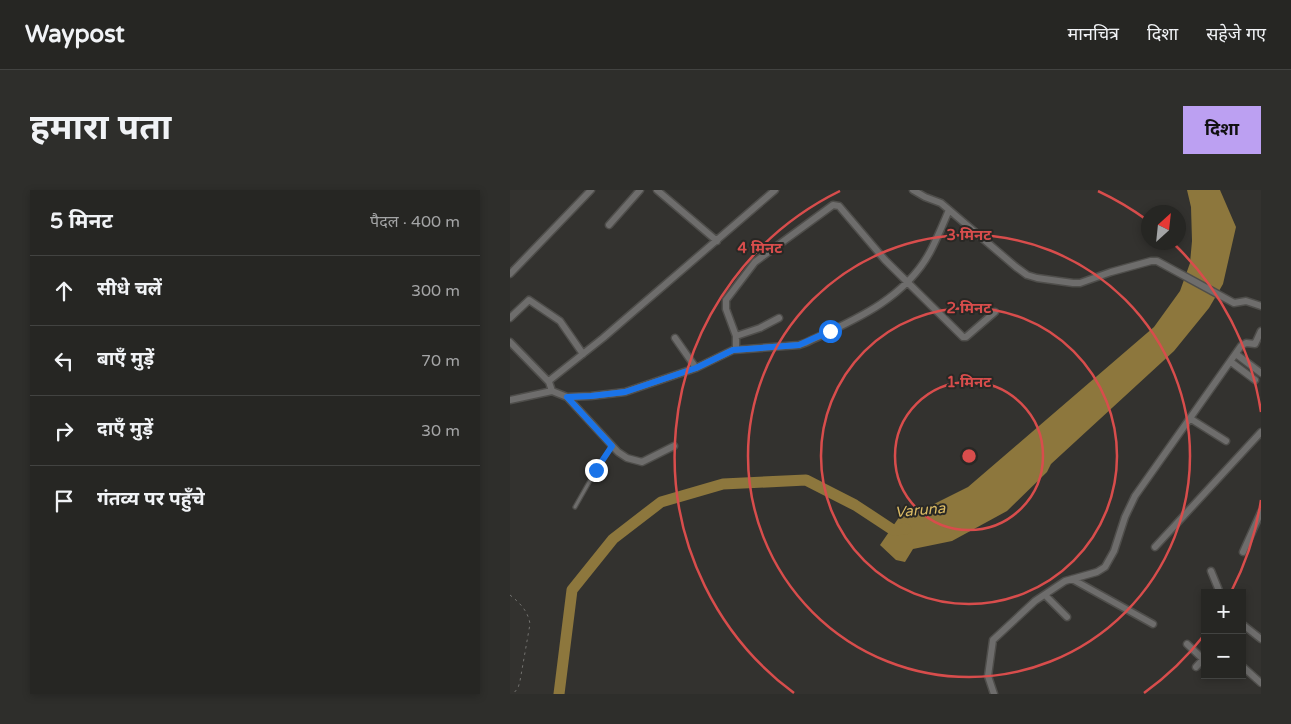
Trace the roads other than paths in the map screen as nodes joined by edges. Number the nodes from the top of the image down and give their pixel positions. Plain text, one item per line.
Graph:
1 (591, 190) edge
2 (640, 190) edge
3 (657, 190) edge
4 (775, 190) edge
5 (916, 191) edge
6 (949, 210) junction
7 (609, 225) dead end
8 (717, 242) junction
9 (510, 274) edge
10 (907, 282) junction
11 (1261, 306) edge
12 (995, 312) dead end
13 (510, 318) edge
14 (779, 318) dead end
15 (1261, 331) edge
16 (736, 336) junction
17 (675, 338) dead end
18 (510, 342) edge
19 (736, 349) junction
20 (583, 354) junction
21 (1236, 354) junction
22 (1230, 362) junction
23 (696, 368) junction
24 (1261, 373) edge
25 (1255, 380) dead end
26 (549, 382) junction
27 (552, 391) junction
28 (567, 397) junction
29 (510, 400) edge
30 (1191, 419) junction
31 (1261, 432) edge
32 (1226, 441) dead end
33 (612, 446) junction
34 (674, 446) dead end
35 (575, 507) dead end
36 (1261, 512) edge
37 (1155, 547) dead end
38 (1243, 552) dead end
39 (1211, 571) dead end
40 (1071, 578) junction
41 (1218, 589) edge
42 (1044, 595) junction
43 (1067, 618) dead end
44 (1153, 624) dead end
45 (1246, 627) edge
46 (1261, 639) edge
47 (1187, 644) dead end
48 (1201, 656) edge
49 (1201, 661) edge
50 (1196, 666) dead end
51 (1246, 670) edge
52 (1261, 683) edge
53 (994, 694) edge

1 - 9 street
2 - 7 street
3 - 8 street
4 - 8 street
5 - 6 street
6 - 10 street
6 - 11 street
8 - 20 street
10 - 12 street
10 - 16 street
10 - 19 street
13 - 20 street
14 - 16 street
15 - 21 street
16 - 19 street
17 - 23 street
18 - 26 street
19 - 23 street
20 - 26 street
21 - 22 street
21 - 24 street
22 - 25 street
22 - 30 street
23 - 28 street
26 - 27 street
27 - 28 street
27 - 29 street
28 - 33 street
30 - 32 street
30 - 40 street
31 - 37 street
33 - 34 street
33 - 35 lane
36 - 38 street
39 - 41 street
40 - 42 street
40 - 44 street
42 - 43 street
42 - 53 street
45 - 46 street
47 - 48 street
49 - 50 street
51 - 52 street

